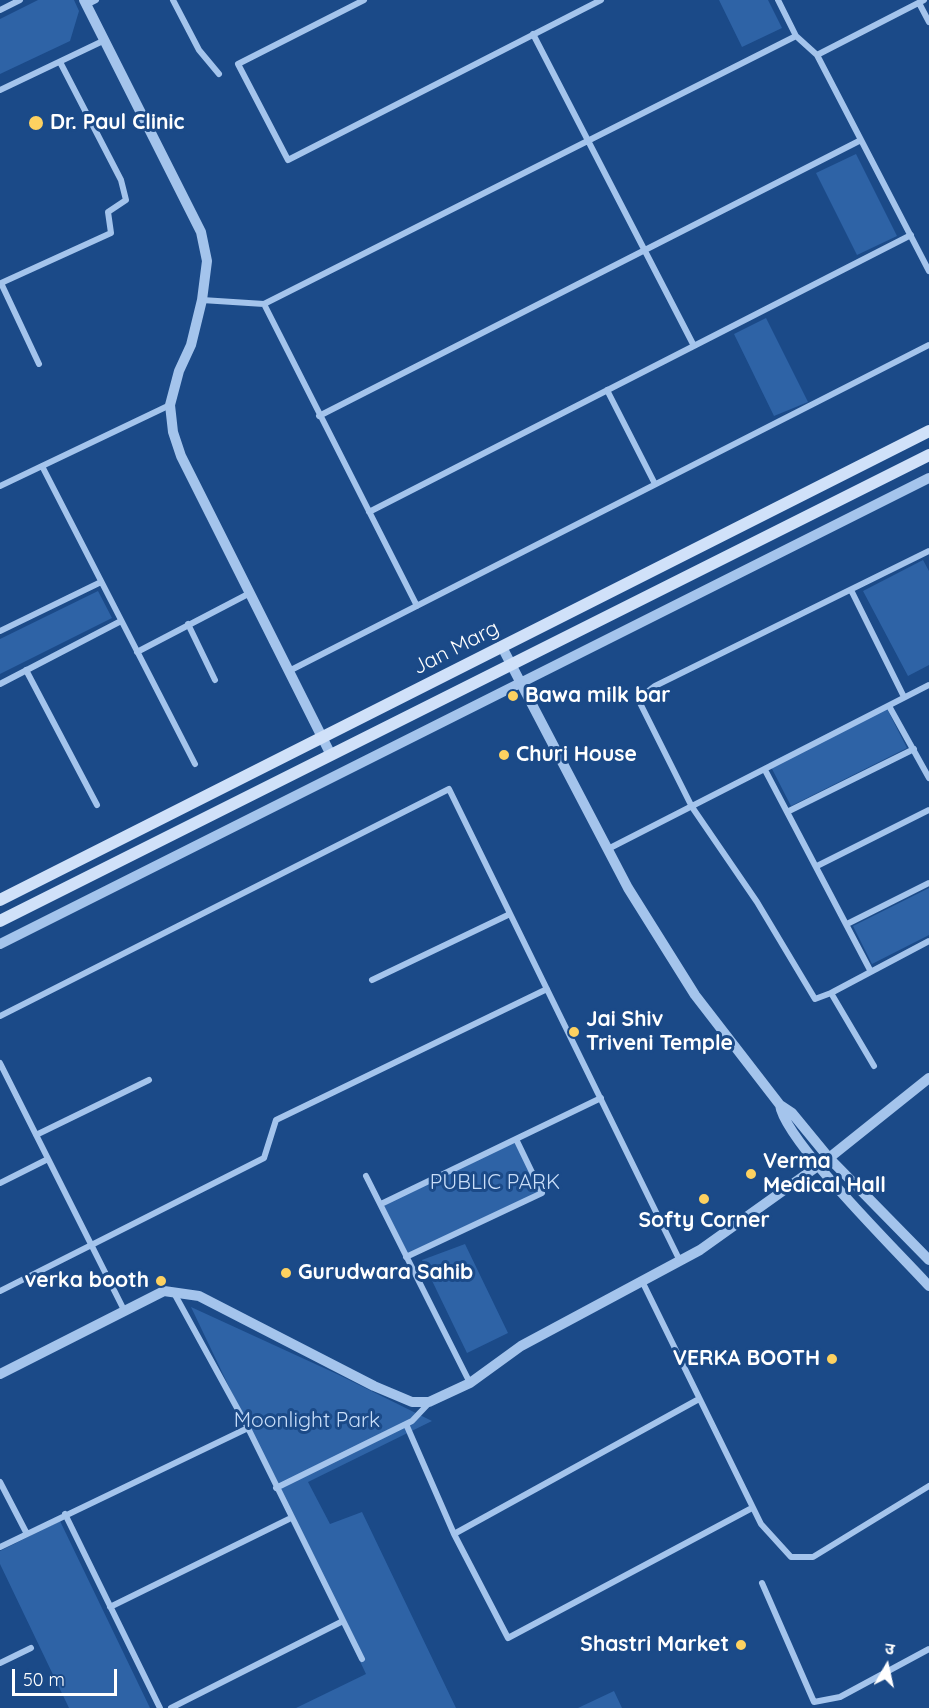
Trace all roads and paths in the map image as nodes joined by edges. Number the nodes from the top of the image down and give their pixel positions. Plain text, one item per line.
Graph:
1 (20, 0) edge
2 (173, 0) edge
3 (364, 0) edge
4 (601, 0) edge
5 (778, 0) edge
6 (89, 2) edge
7 (592, 2) edge
8 (917, 2) edge
9 (0, 10) edge
10 (929, 22) edge
11 (533, 34) junction
12 (796, 36) junction
13 (105, 39) junction
14 (817, 55) junction
15 (60, 62) junction
16 (219, 74) dead end
17 (0, 90) edge
18 (861, 140) junction
19 (589, 142) junction
20 (911, 236) junction
21 (645, 250) junction
22 (929, 271) edge
23 (202, 300) junction
24 (264, 304) junction
25 (929, 345) edge
26 (694, 346) junction
27 (39, 364) dead end
28 (607, 390) junction
29 (170, 405) junction
30 (319, 416) junction
31 (929, 431) edge
32 (929, 455) edge
33 (42, 466) junction
34 (929, 478) edge
35 (655, 484) junction
36 (0, 486) edge
37 (369, 512) junction
38 (929, 551) edge
39 (101, 582) junction
40 (851, 590) junction
41 (250, 593) junction
42 (417, 606) junction
43 (121, 621) junction
44 (188, 624) junction
45 (0, 631) edge
46 (502, 647) junction
47 (137, 652) junction
48 (512, 665) junction
49 (26, 670) junction
50 (289, 671) junction
51 (216, 680) dead end
52 (521, 683) junction
53 (0, 684) edge
54 (929, 685) edge
55 (904, 697) junction
56 (889, 706) junction
57 (322, 737) junction
58 (914, 749) junction
59 (331, 755) junction
60 (929, 760) edge
61 (921, 764) junction
62 (195, 765) dead end
63 (765, 770) junction
64 (929, 778) edge
65 (97, 805) dead end
66 (692, 807) junction
67 (929, 810) edge
68 (789, 811) junction
69 (608, 849) junction
70 (817, 866) junction
71 (929, 883) edge
72 (0, 900) edge
73 (510, 914) junction
74 (0, 921) edge
75 (847, 924) junction
76 (929, 941) edge
77 (0, 944) edge
78 (870, 970) junction
79 (372, 980) dead end
80 (547, 989) junction
81 (831, 993) junction
82 (0, 1016) edge
83 (0, 1063) edge
84 (874, 1066) dead end
85 (929, 1078) edge
86 (149, 1080) dead end
87 (601, 1098) junction
88 (780, 1105) junction
89 (36, 1135) junction
90 (516, 1139) junction
91 (829, 1158) junction
92 (48, 1159) junction
93 (819, 1166) junction
94 (366, 1176) dead end
95 (0, 1183) edge
96 (381, 1204) junction
97 (91, 1244) junction
98 (406, 1257) junction
99 (929, 1260) edge
100 (680, 1261) junction
101 (642, 1281) junction
102 (929, 1286) edge
103 (0, 1291) edge
104 (174, 1292) junction
105 (124, 1310) junction
106 (0, 1374) edge
107 (470, 1383) junction
108 (699, 1399) junction
109 (429, 1402) junction
110 (406, 1424) junction
111 (248, 1428) junction
112 (0, 1482) edge
113 (929, 1486) edge
114 (276, 1488) junction
115 (752, 1508) junction
116 (65, 1514) junction
117 (291, 1518) junction
118 (27, 1534) junction
119 (454, 1534) junction
120 (0, 1547) edge
121 (762, 1583) dead end
122 (110, 1607) junction
123 (343, 1621) junction
124 (31, 1648) dead end
125 (929, 1649) edge
126 (362, 1659) dead end
127 (0, 1663) edge
128 (160, 1708) edge
129 (171, 1708) edge

1 - 9 street
2 - 16 street
3 - 11 street
4 - 7 street
5 - 12 street
6 - 13 street
7 - 11 street
8 - 10 street
8 - 14 street
11 - 19 street
12 - 14 street
12 - 19 street
13 - 15 street
13 - 23 street
14 - 18 street
15 - 17 street
15 - 27 street
18 - 20 street
18 - 21 street
19 - 21 street
19 - 24 street
20 - 22 street
20 - 26 street
21 - 26 street
21 - 30 street
23 - 24 street
23 - 29 street
24 - 30 street
25 - 35 street
26 - 28 street
28 - 35 street
28 - 37 street
29 - 33 street
29 - 41 street
30 - 37 street
31 - 46 main road, Jan Marg
32 - 48 main road, Jan Marg
33 - 36 street
33 - 39 street
34 - 52 street
35 - 42 street
37 - 42 street
38 - 40 street
39 - 43 street
39 - 45 street
40 - 55 street
40 - 66 street
41 - 44 street
41 - 50 street
42 - 50 street
43 - 47 street
43 - 49 street
44 - 47 street
44 - 51 street
46 - 48 street
46 - 57 main road, Jan Marg
47 - 62 street
48 - 52 street
48 - 59 main road, Jan Marg
49 - 53 street
49 - 65 street
50 - 57 street
52 - 69 street
52 - 77 street
54 - 55 street
55 - 56 street
56 - 58 street
56 - 63 street
57 - 59 street
57 - 72 main road, Jan Marg
58 - 61 street
58 - 68 street
59 - 74 main road, Jan Marg
60 - 61 street
61 - 64 street
63 - 66 street
63 - 68 street
66 - 69 street
66 - 81 street
67 - 70 street
68 - 70 street
69 - 88 street
70 - 75 street
71 - 75 street
73 - 79 street
73 - 80 street
73 - 82 street
75 - 78 street
76 - 78 street
78 - 81 street
80 - 87 street
80 - 97 street
81 - 84 street
83 - 89 street
85 - 91 street
86 - 89 street
87 - 90 street
87 - 100 street
88 - 91 street
88 - 93 street
89 - 92 street
90 - 96 street
90 - 98 street
91 - 93 street
91 - 99 street
92 - 95 street
92 - 97 street
93 - 100 street
93 - 102 street
94 - 96 street
96 - 98 street
97 - 103 street
97 - 105 street
98 - 107 street
100 - 101 street
101 - 107 street
101 - 108 street
104 - 105 street
104 - 109 street
104 - 111 street
105 - 106 street
107 - 109 street
108 - 115 street
108 - 119 street
109 - 110 street
110 - 114 street
110 - 119 street
111 - 114 street
111 - 116 street
112 - 118 street
113 - 115 street
114 - 117 street
115 - 119 street
116 - 118 street
116 - 122 street
117 - 122 street
117 - 123 street
118 - 120 street
121 - 125 street
122 - 128 street
123 - 126 street
123 - 129 street
124 - 127 street

